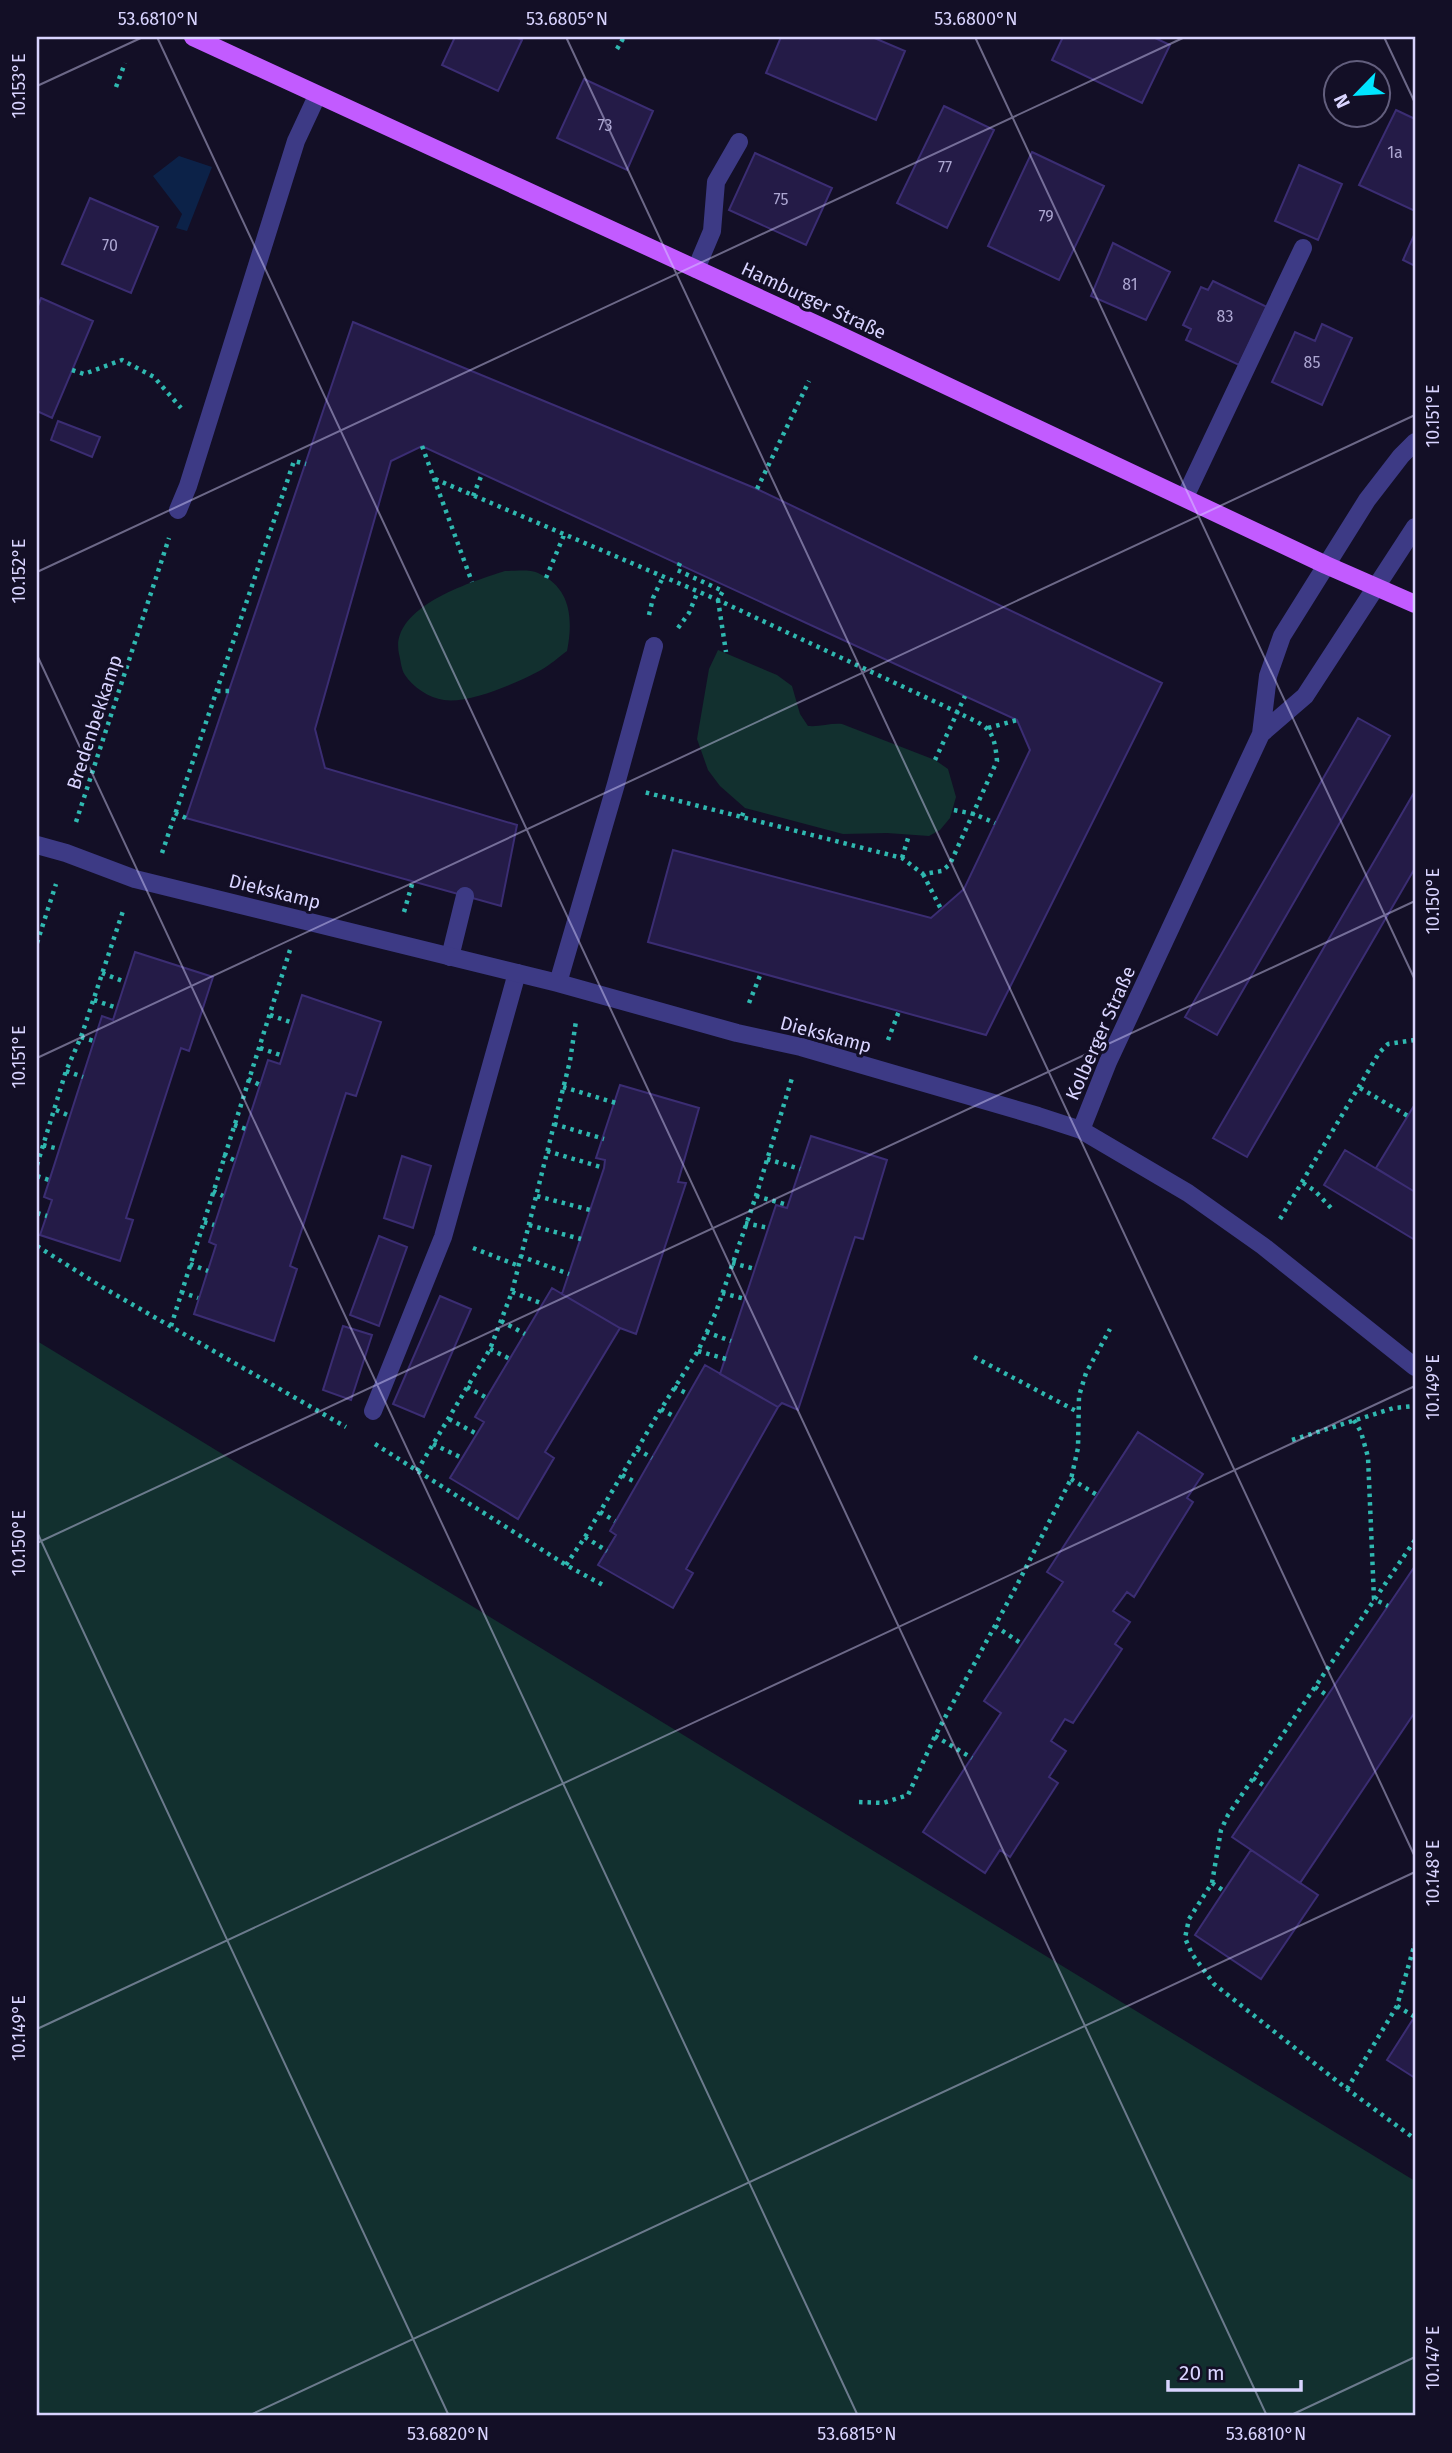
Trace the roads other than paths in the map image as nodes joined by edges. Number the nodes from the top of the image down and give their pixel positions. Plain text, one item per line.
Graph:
1 (193, 37) edge
2 (317, 96) junction
3 (739, 142) dead end
4 (1303, 248) dead end
5 (696, 269) junction
6 (1415, 442) edge
7 (1185, 497) junction
8 (178, 510) road end
9 (1415, 527) edge
10 (1326, 565) junction
11 (1377, 587) junction
12 (1415, 604) edge
13 (654, 646) road end
14 (1261, 734) junction
15 (37, 845) edge
16 (465, 896) dead end
17 (450, 957) junction
18 (517, 973) junction
19 (558, 983) junction
20 (1081, 1130) junction
21 (1415, 1367) edge
22 (373, 1411) dead end

1 - 2 main road, Hamburger Straße
2 - 5 main road, Hamburger Straße
2 - 8 street
3 - 5 street
4 - 7 street
5 - 7 main road, Hamburger Straße
6 - 10 street, Kolberger Straße
7 - 10 main road, Hamburger Straße
9 - 11 street, Kolberger Straße
10 - 11 main road, Hamburger Straße
10 - 14 street, Kolberger Straße
11 - 12 main road, Hamburger Straße
11 - 14 street, Kolberger Straße
13 - 19 street
14 - 20 street, Kolberger Straße
15 - 17 street, Diekskamp
16 - 17 street
17 - 18 street, Diekskamp
18 - 19 street, Diekskamp
18 - 22 street
19 - 20 street, Diekskamp
20 - 21 street, Kolberger Straße

